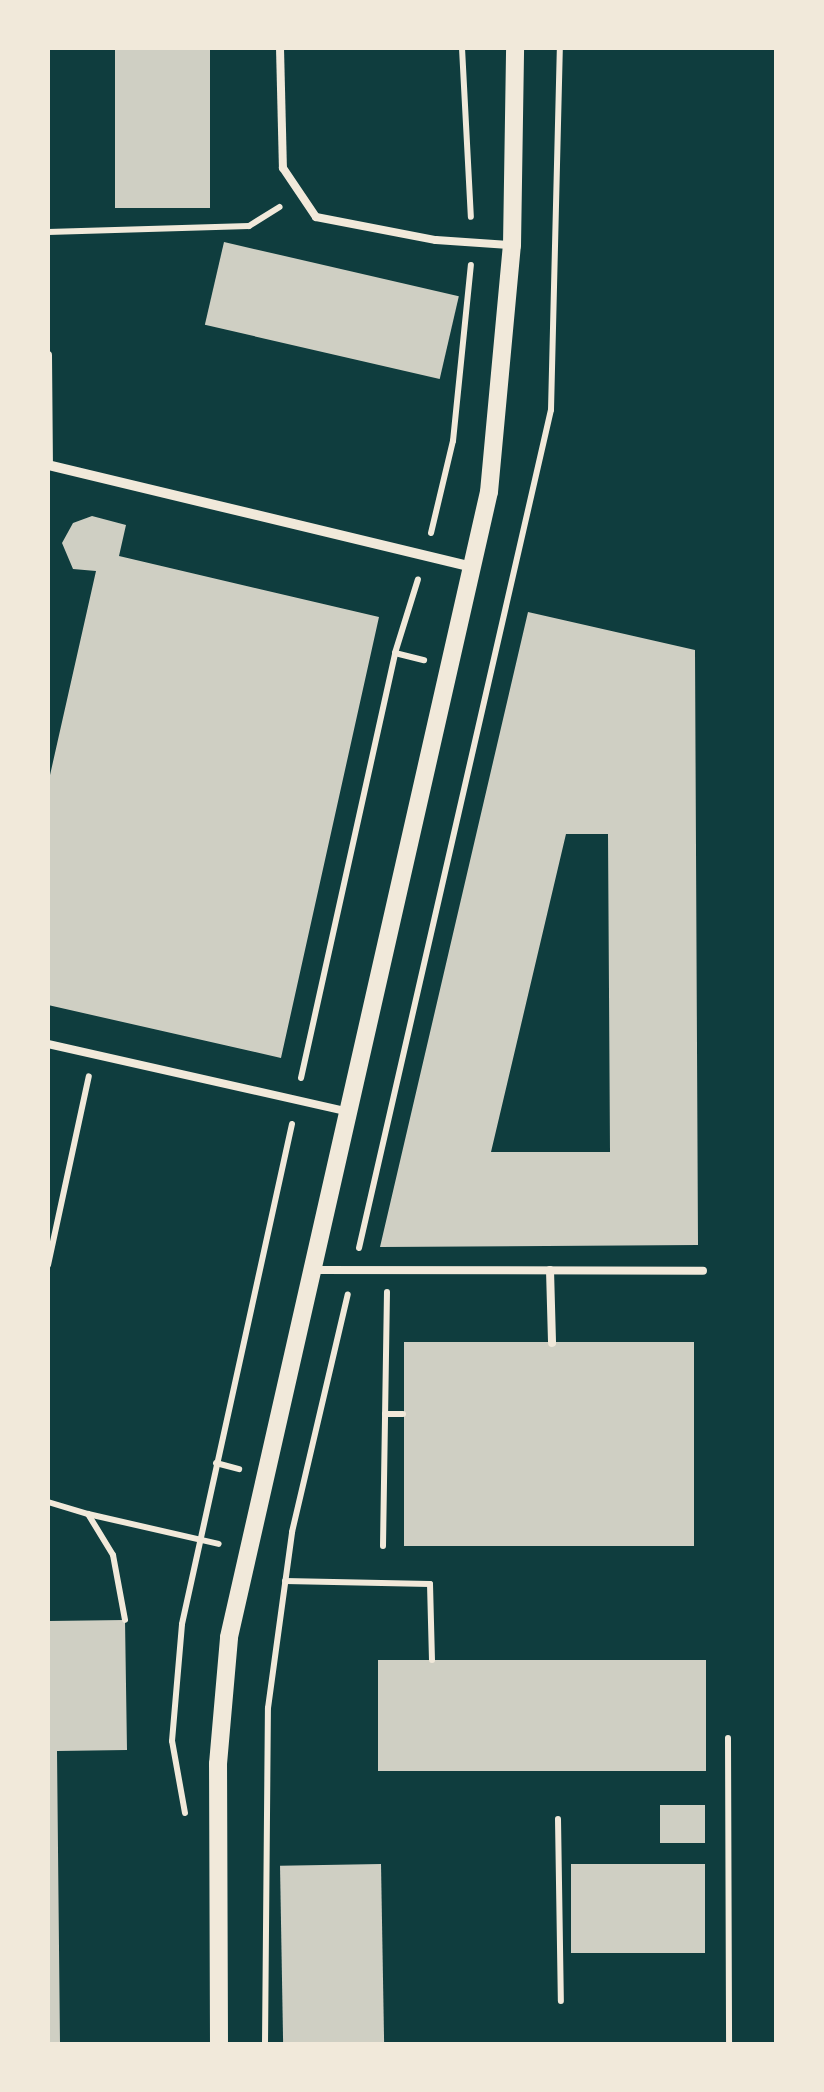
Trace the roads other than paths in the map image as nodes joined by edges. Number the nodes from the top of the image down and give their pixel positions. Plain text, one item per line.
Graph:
1 (280, 48) edge
2 (515, 48) edge
3 (512, 245) junction
4 (48, 354) edge
5 (48, 465) edge
6 (473, 567) junction
7 (48, 1044) edge
8 (345, 1111) junction
9 (309, 1270) junction
10 (550, 1270) junction
11 (702, 1271) dead end
12 (552, 1343) dead end
13 (219, 2044) edge

1 - 3 lane
2 - 3 street
3 - 6 street
4 - 5 lane
5 - 6 street
6 - 8 street
7 - 8 lane
8 - 9 street
9 - 10 lane
9 - 13 street
10 - 11 lane
10 - 12 lane

